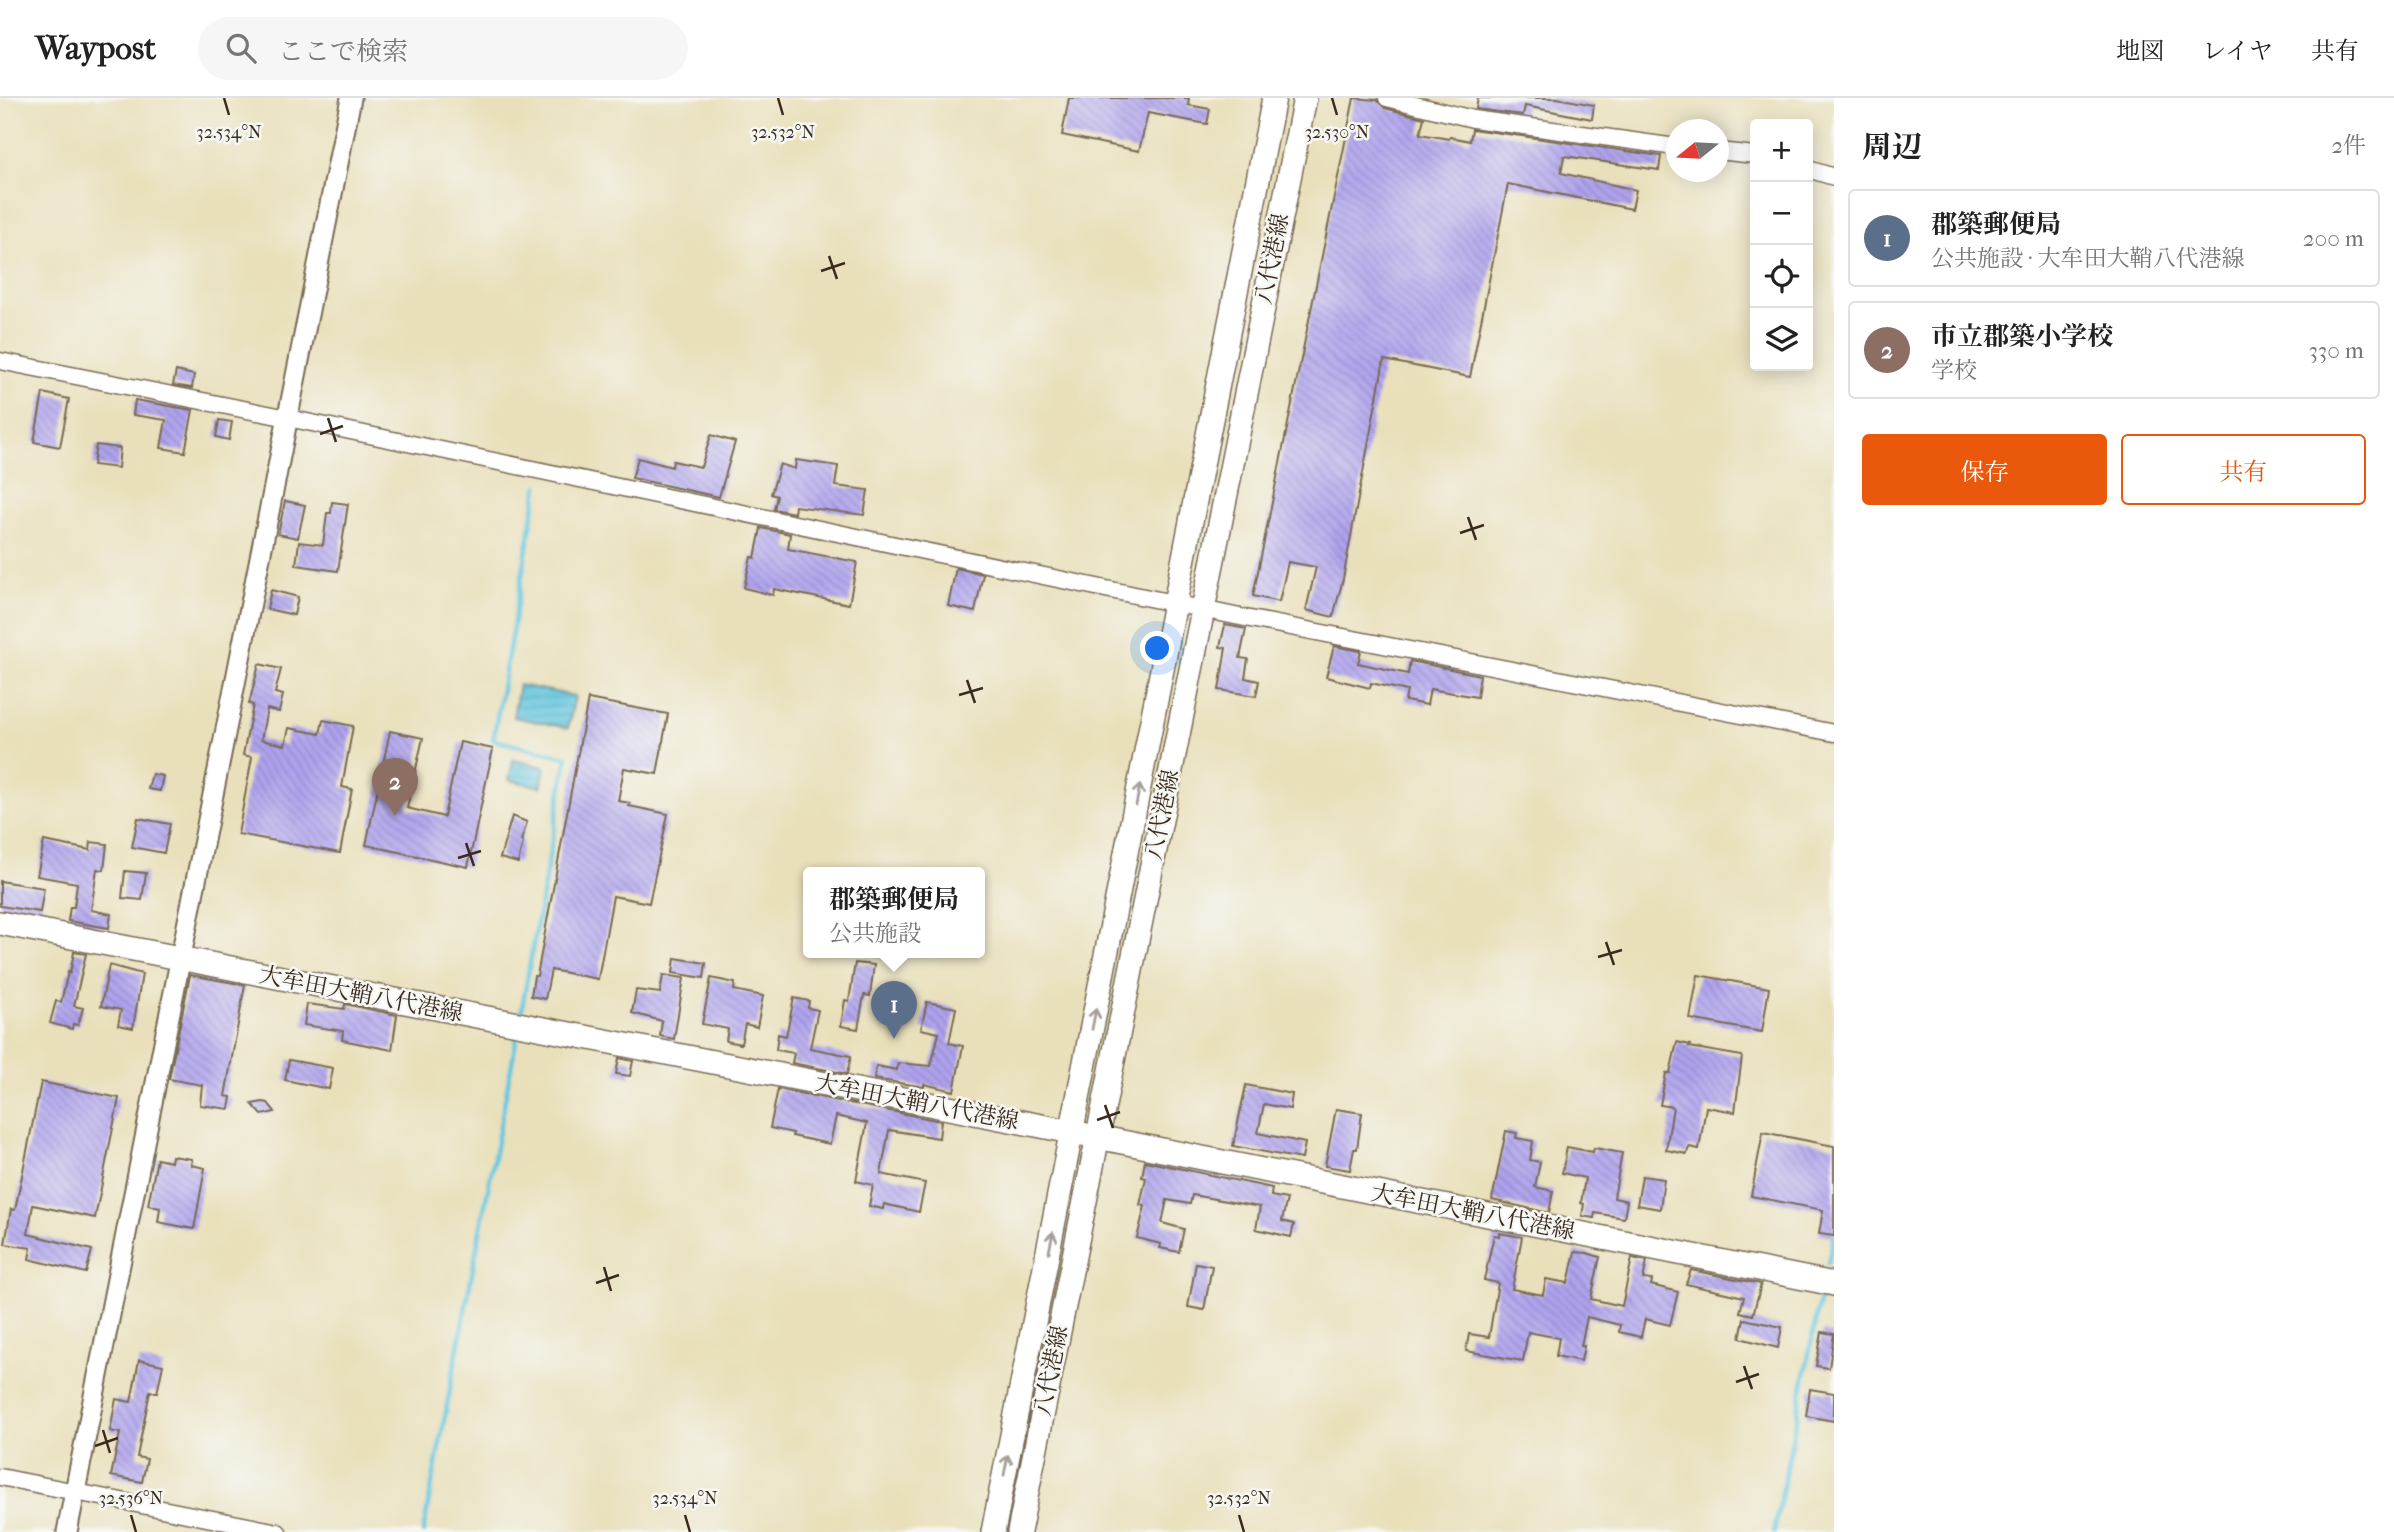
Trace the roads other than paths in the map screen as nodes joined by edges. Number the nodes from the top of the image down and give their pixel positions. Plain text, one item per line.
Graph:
1 (351, 98) edge
2 (1274, 98) edge
3 (1305, 98) edge
4 (1387, 98) edge
5 (1666, 145) edge
6 (1729, 152) edge
7 (1750, 154) edge
8 (1813, 171) edge
9 (1834, 177) edge
10 (0, 361) edge
11 (288, 418) junction
12 (1175, 603) junction
13 (1203, 608) junction
14 (1834, 733) edge
15 (0, 923) edge
16 (181, 959) junction
17 (1072, 1132) junction
18 (1097, 1138) junction
19 (1834, 1284) edge
20 (0, 1478) edge
21 (75, 1492) junction
22 (67, 1532) edge
23 (278, 1532) edge
24 (993, 1532) edge
25 (1019, 1532) edge

1 - 11 street
2 - 12 main road, 八代港線
3 - 13 main road, 八代港線
4 - 5 street
6 - 7 street
8 - 9 street
10 - 11 street
11 - 12 street
11 - 16 street
12 - 13 street
17 -> 12 main road, 八代港線
13 - 14 street
13 - 18 main road, 八代港線
15 - 16 main road, 大牟田大鞘八代港線
16 - 17 main road, 大牟田大鞘八代港線
16 - 21 street
17 - 18 main road, 大牟田大鞘八代港線
24 -> 17 main road, 八代港線
18 - 19 main road, 大牟田大鞘八代港線
18 - 25 main road, 八代港線
20 - 21 street
21 - 22 street
21 - 23 street

